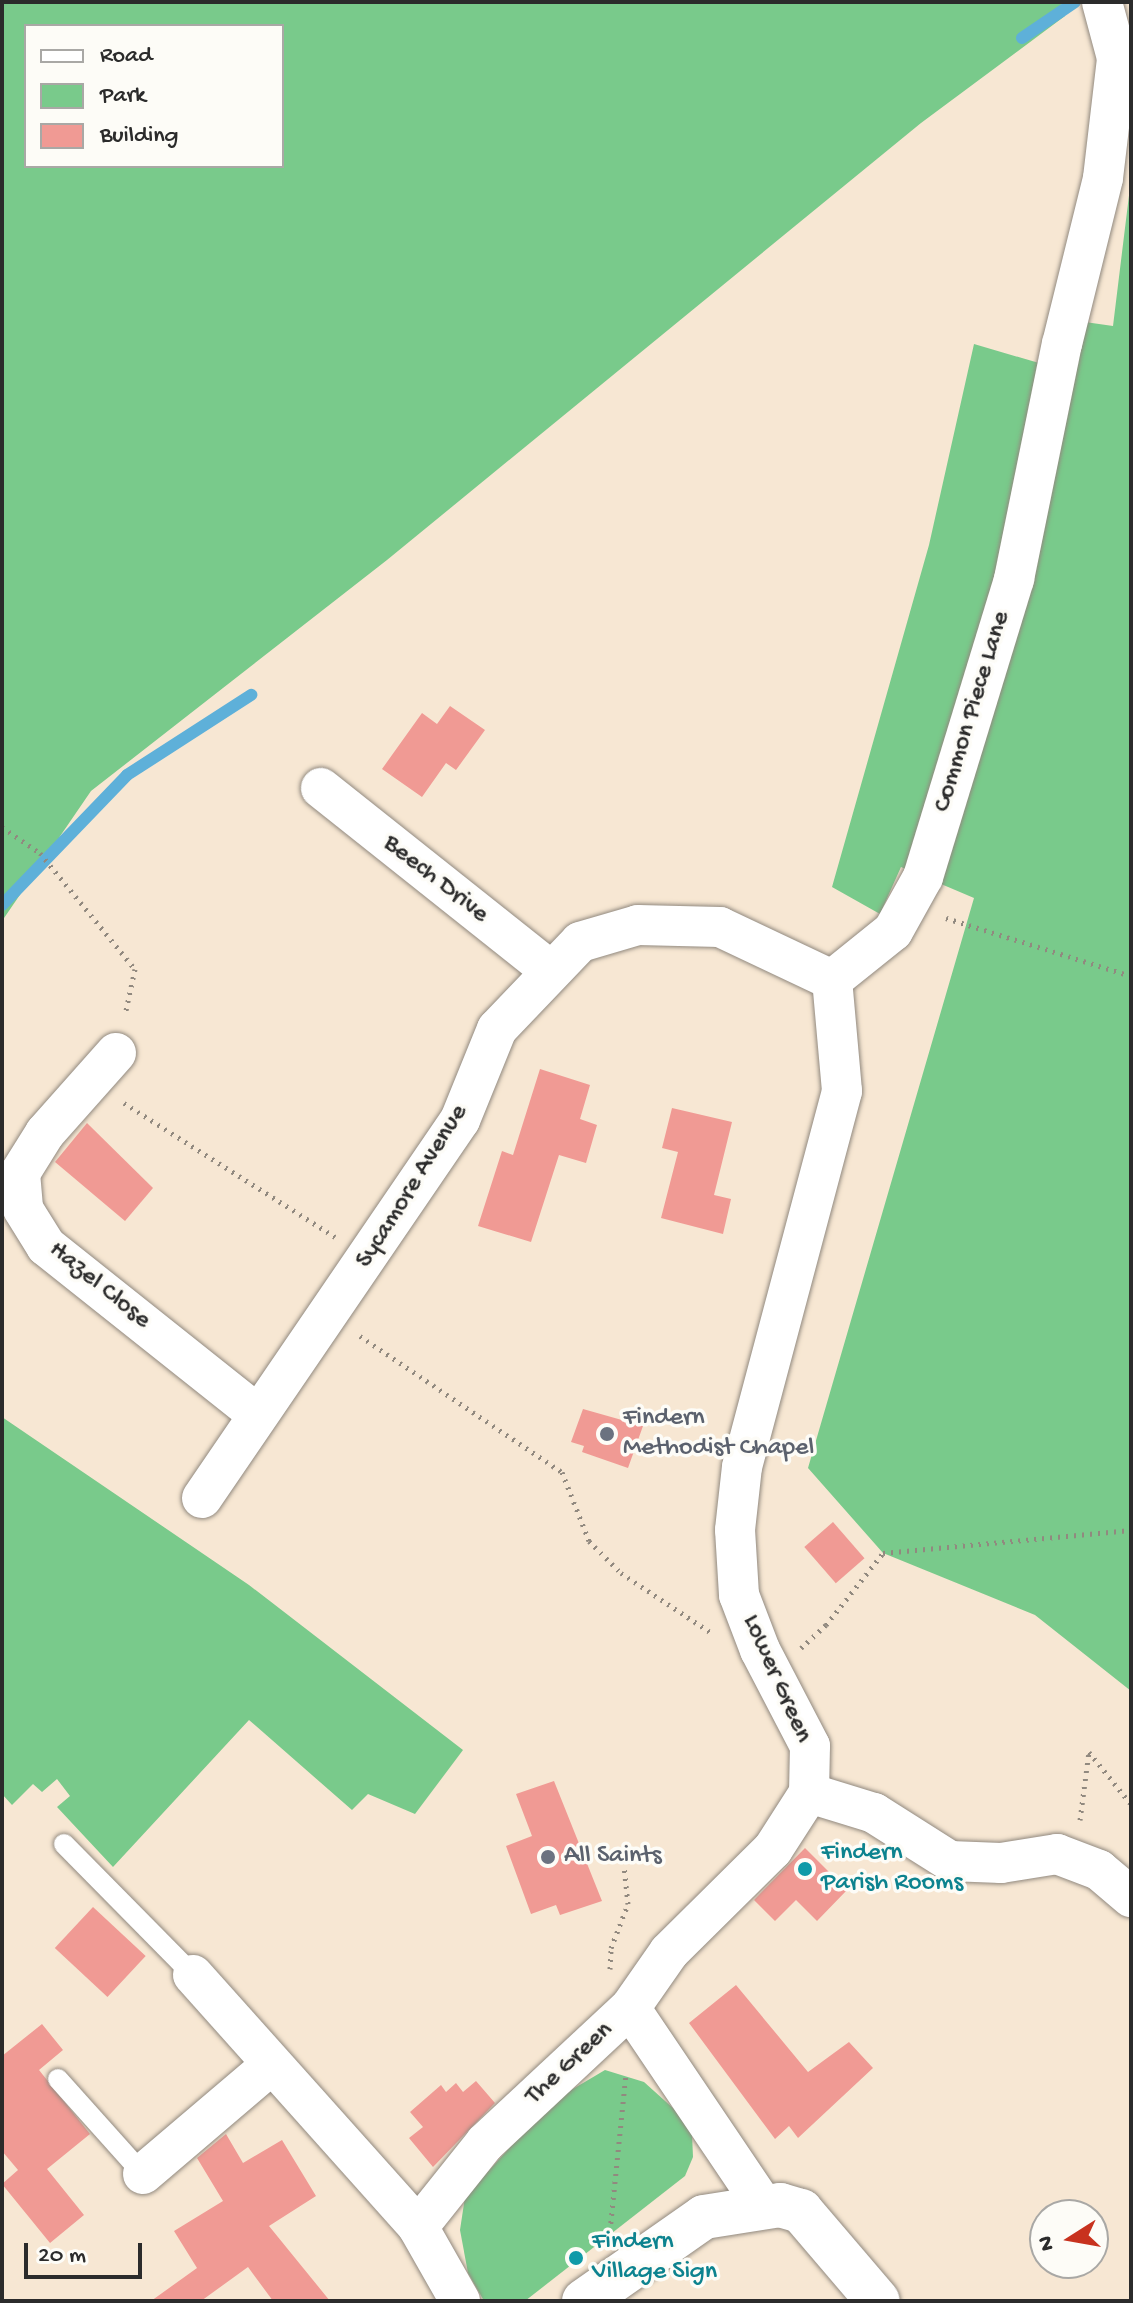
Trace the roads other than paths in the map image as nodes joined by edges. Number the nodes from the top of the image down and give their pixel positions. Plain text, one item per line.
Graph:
1 (1102, 3) edge
2 (321, 788) dead end
3 (550, 970) junction
4 (832, 980) junction
5 (116, 1053) road end
6 (257, 1414) junction
7 (202, 1498) dead end
8 (809, 1793) junction
9 (64, 1844) dead end
10 (1131, 1897) edge
11 (193, 1975) joint
12 (630, 2008) junction
13 (271, 2065) junction
14 (58, 2079) dead end
15 (143, 2174) joint
16 (763, 2205) junction
17 (418, 2227) junction
18 (460, 2301) edge
19 (584, 2301) edge
20 (878, 2301) edge

1 - 4 street, Common Piece Lane
2 - 3 street, Beech Drive
3 - 4 street, Sycamore Avenue
3 - 6 street, Sycamore Avenue
4 - 8 street, Lower Green
5 - 6 street, Hazel Close
6 - 7 street, Sycamore Avenue
8 - 10 street
8 - 12 street
9 - 11 lane
11 - 13 street
12 - 16 street, The Green
12 - 17 street, The Green
13 - 15 street
13 - 17 street
14 - 15 lane
16 - 19 street
16 - 20 street
17 - 18 street

